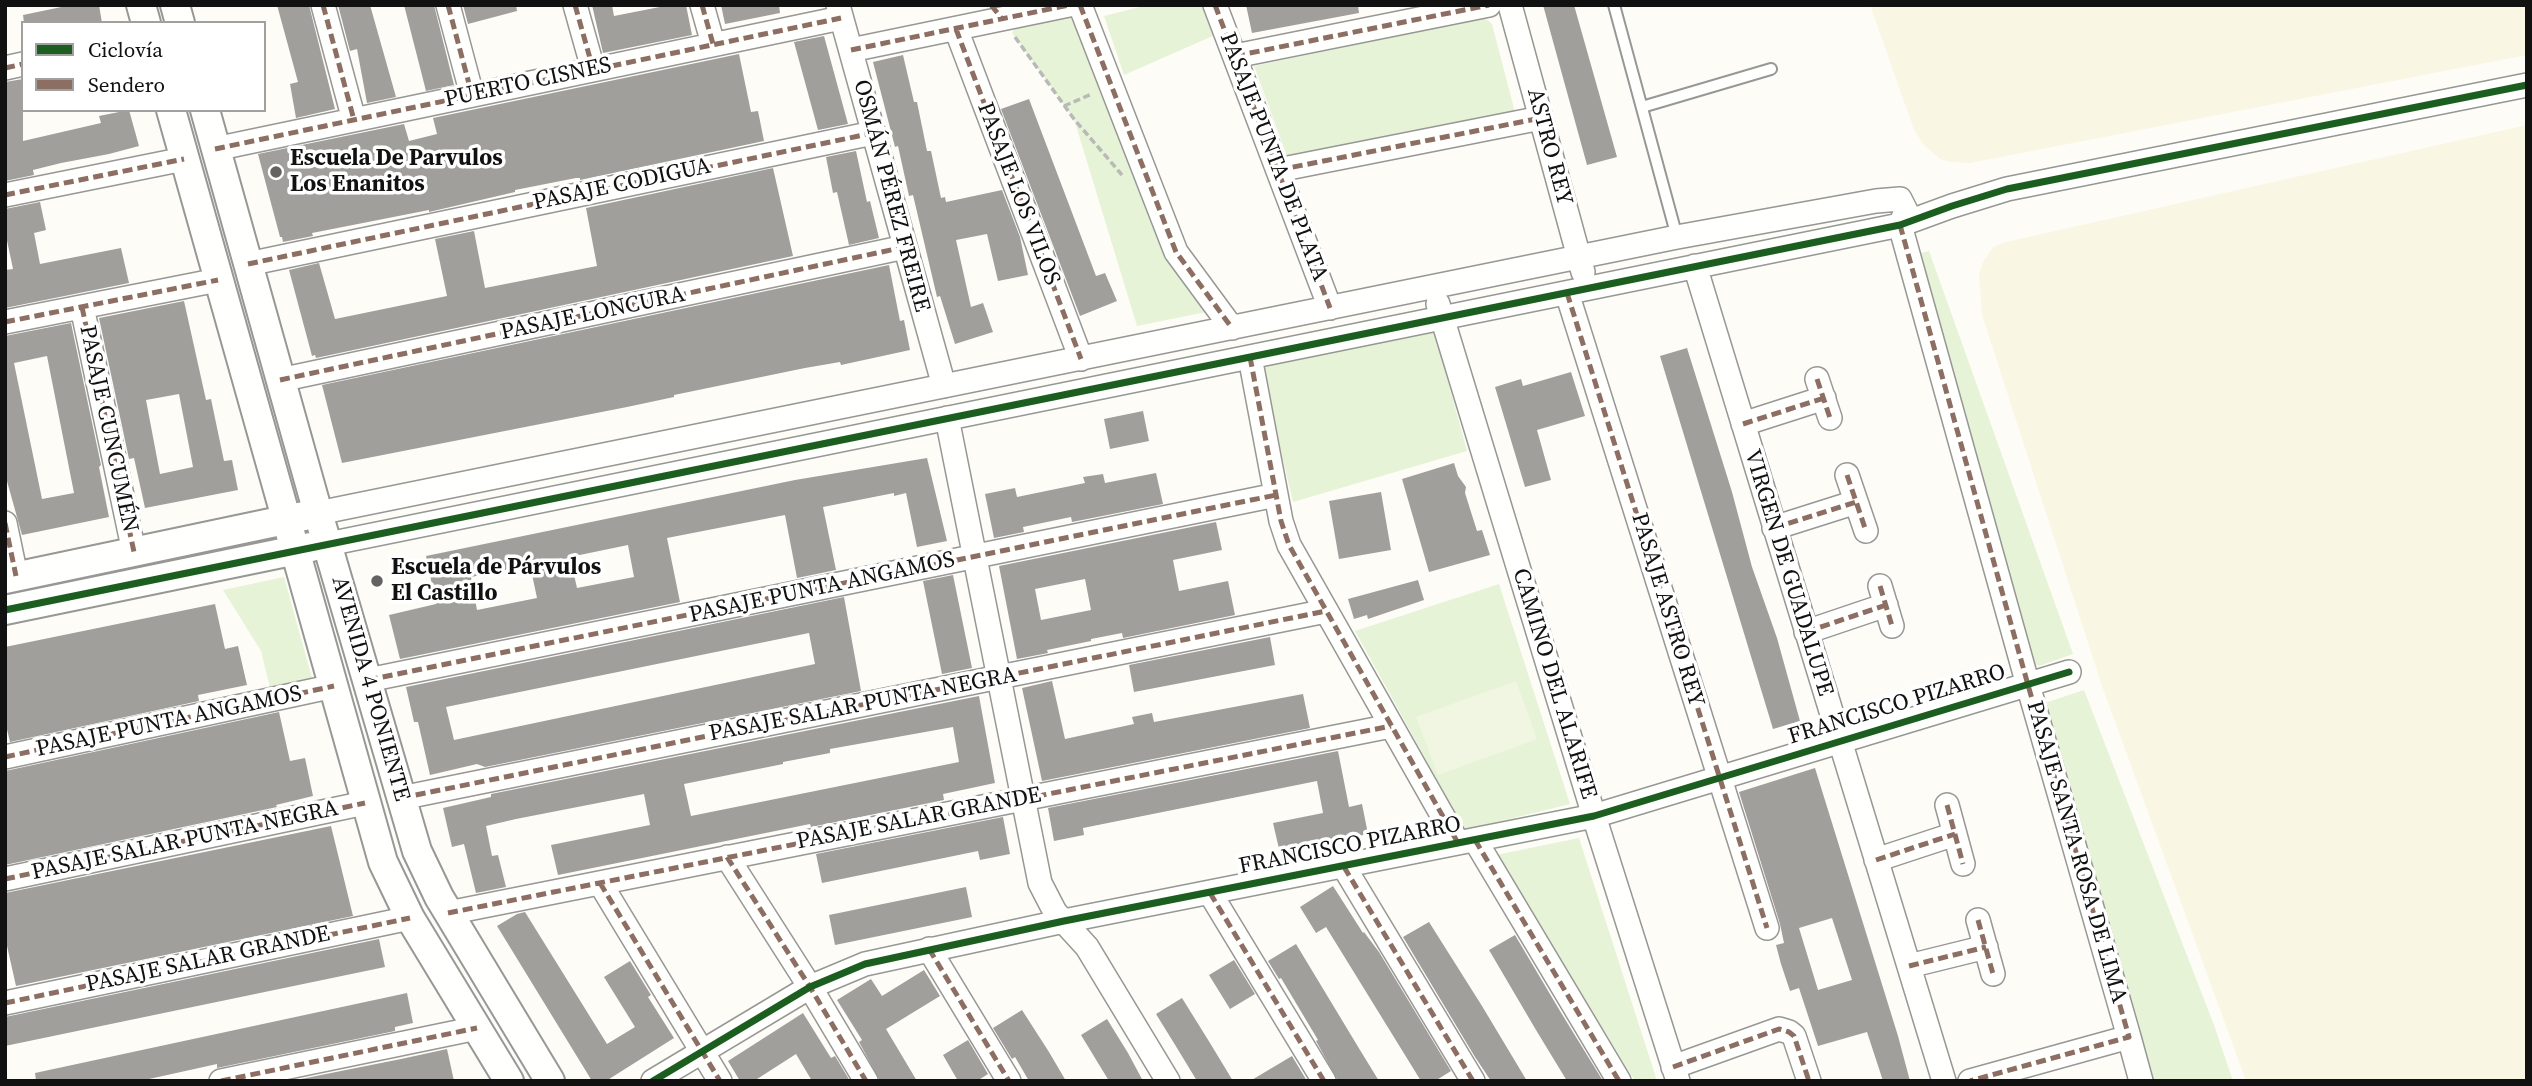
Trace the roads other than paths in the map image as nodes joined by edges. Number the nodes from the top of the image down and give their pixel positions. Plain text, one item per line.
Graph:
1 (323, 5) edge
2 (448, 5) edge
3 (575, 5) edge
4 (702, 5) edge
5 (1069, 5) edge
6 (1080, 5) edge
7 (1216, 5) edge
8 (1489, 5) edge
9 (1510, 5) edge
10 (1614, 5) edge
11 (840, 11) edge
12 (997, 13) edge
13 (956, 29) junction
14 (713, 44) junction
15 (850, 50) junction
16 (1235, 56) junction
17 (593, 69) junction
18 (1771, 69) dead end
19 (2527, 85) edge
20 (472, 95) junction
21 (1642, 107) junction
22 (172, 112) edge
23 (206, 112) edge
24 (1541, 118) junction
25 (354, 120) junction
26 (873, 132) junction
27 (215, 149) junction
28 (184, 159) junction
29 (1278, 170) junction
30 (5, 195) edge
31 (1900, 225) junction
32 (1677, 237) junction
33 (905, 247) junction
34 (1579, 257) junction
35 (248, 264) junction
36 (1695, 266) junction
37 (218, 280) junction
38 (1433, 287) junction
39 (1577, 291) junction
40 (82, 307) junction
41 (1330, 308) junction
42 (1443, 318) junction
43 (5, 322) edge
44 (1232, 328) junction
45 (1250, 357) junction
46 (1081, 359) junction
47 (280, 380) junction
48 (944, 386) junction
49 (1824, 398) dead end
50 (947, 418) junction
51 (1743, 424) junction
52 (1847, 475) dead end
53 (1276, 495) junction
54 (1856, 502) junction
55 (318, 513) junction
56 (286, 520) junction
57 (5, 523) edge
58 (1774, 528) junction
59 (1866, 531) dead end
60 (328, 544) junction
61 (295, 550) junction
62 (134, 552) junction
63 (975, 556) junction
64 (11, 577) edge
65 (1886, 605) dead end
66 (5, 610) edge
67 (1325, 611) junction
68 (1806, 632) junction
69 (2069, 672) dead end
70 (999, 678) junction
71 (368, 680) junction
72 (2028, 685) junction
73 (334, 686) junction
74 (1391, 726) junction
75 (1840, 743) junction
76 (5, 757) edge
77 (1720, 779) junction
78 (401, 798) junction
79 (1023, 798) junction
80 (365, 803) junction
81 (1947, 805) dead end
82 (1594, 816) junction
83 (1955, 834) junction
84 (1467, 842) junction
85 (727, 857) junction
86 (1876, 860) junction
87 (1963, 863) dead end
88 (1344, 867) junction
89 (5, 879) edge
90 (600, 883) junction
91 (1210, 893) junction
92 (448, 913) junction
93 (410, 918) junction
94 (1978, 920) dead end
95 (1065, 922) junction
96 (1767, 928) dead end
97 (1986, 947) junction
98 (929, 949) junction
99 (1909, 966) junction
100 (1993, 974) dead end
101 (810, 987) junction
102 (5, 1003) edge
103 (477, 1028) junction
104 (2129, 1037) junction
105 (702, 1052) junction
106 (1676, 1074) edge
107 (222, 1081) edge
108 (509, 1081) edge
109 (550, 1081) edge
110 (653, 1081) edge
111 (720, 1081) edge
112 (866, 1081) edge
113 (1009, 1081) edge
114 (1168, 1081) edge
115 (1324, 1081) edge
116 (1474, 1081) edge
117 (1619, 1081) edge
118 (1809, 1081) edge
119 (1944, 1081) edge
120 (1970, 1081) edge
121 (2141, 1081) edge

1 - 25 street
2 - 20 street
3 - 17 street
4 - 14 street
5 - 12 street
6 - 44 street
7 - 16 street, PASAJE PUNTA DE PLATA
8 - 16 street
9 - 24 street, ASTRO REY
10 - 21 lane
11 - 14 street, PUERTO CISNES
11 - 15 street, OSMÁN PÉREZ FREIRE
12 - 13 street
13 - 15 street
13 - 46 street, PASAJE LOS VILOS
14 - 17 street, PUERTO CISNES
15 - 26 street, OSMÁN PÉREZ FREIRE
16 - 29 street, PASAJE PUNTA DE PLATA
17 - 20 street, PUERTO CISNES
18 - 21 lane
19 - 31 street
20 - 25 street, PUERTO CISNES
21 - 32 lane
22 - 28 street, AVENIDA 4 PONIENTE
23 - 27 street, AVENIDA 4 PONIENTE
24 - 29 street
24 - 34 street, ASTRO REY
25 - 27 street, PUERTO CISNES
26 - 33 street, OSMÁN PÉREZ FREIRE
26 - 35 street, PASAJE CODIGUA
27 - 35 street, AVENIDA 4 PONIENTE
28 - 30 street
28 - 37 street, AVENIDA 4 PONIENTE
29 - 41 street, PASAJE PUNTA DE PLATA
31 - 32 street, PASAJE SANTA ROSA DE LIMA
31 - 36 street
31 - 72 street, PASAJE SANTA ROSA DE LIMA
32 - 34 street
33 - 47 street, PASAJE LONCURA
33 - 48 street, OSMÁN PÉREZ FREIRE
34 - 38 street
34 - 39 street, ASTRO REY
35 - 47 street, AVENIDA 4 PONIENTE
36 - 39 street
36 - 51 street, VIRGEN DE GUADALUPE
37 - 40 street
37 - 56 street, AVENIDA 4 PONIENTE
38 - 41 street
38 - 42 street, CAMINO DEL ALARIFE
39 - 42 street
39 - 77 street, PASAJE ASTRO REY
40 - 43 street
40 - 62 street, PASAJE CUNCUMÉN
41 - 44 street
42 - 45 street
42 - 82 street, CAMINO DEL ALARIFE
44 - 46 street
45 - 50 street
45 - 53 street
46 - 48 street
47 - 55 street, AVENIDA 4 PONIENTE
48 - 55 street
49 - 51 street
50 - 60 street
50 - 63 street
51 - 58 street, VIRGEN DE GUADALUPE
52 - 54 street
53 - 63 street, PASAJE PUNTA ANGAMOS
53 - 67 street
54 - 58 street
54 - 59 street
55 - 56 street
55 - 60 street, AVENIDA 4 PONIENTE
56 - 61 street, AVENIDA 4 PONIENTE
56 - 62 street
57 - 64 street
58 - 68 street, VIRGEN DE GUADALUPE
60 - 61 street
60 - 71 street, AVENIDA 4 PONIENTE
61 - 66 street
61 - 73 street, AVENIDA 4 PONIENTE
62 - 64 street
63 - 70 street
63 - 71 street, PASAJE PUNTA ANGAMOS
65 - 68 street
67 - 70 street, PASAJE SALAR PUNTA NEGRA
67 - 74 street
68 - 75 street, VIRGEN DE GUADALUPE
69 - 72 street, FRANCISCO PIZARRO
70 - 78 street, PASAJE SALAR PUNTA NEGRA
70 - 79 street
71 - 78 street, AVENIDA 4 PONIENTE
72 - 75 street, FRANCISCO PIZARRO
72 - 104 street, PASAJE SANTA ROSA DE LIMA
73 - 76 street, PASAJE PUNTA ANGAMOS
73 - 80 street, AVENIDA 4 PONIENTE
74 - 79 street, PASAJE SALAR GRANDE
74 - 84 street
75 - 77 street, FRANCISCO PIZARRO
75 - 86 street, VIRGEN DE GUADALUPE
77 - 82 street, FRANCISCO PIZARRO
77 - 96 street, PASAJE ASTRO REY
78 - 92 street, AVENIDA 4 PONIENTE
79 - 85 street, PASAJE SALAR GRANDE
79 - 95 street
80 - 89 street, PASAJE SALAR PUNTA NEGRA
80 - 93 street, AVENIDA 4 PONIENTE
81 - 83 street
82 - 84 street, FRANCISCO PIZARRO
82 - 106 street, CAMINO DEL ALARIFE
83 - 86 street
83 - 87 street
84 - 88 street, FRANCISCO PIZARRO
84 - 117 street
85 - 90 street, PASAJE SALAR GRANDE
85 - 101 street
86 - 99 street, VIRGEN DE GUADALUPE
88 - 91 street, FRANCISCO PIZARRO
88 - 116 street
90 - 92 street, PASAJE SALAR GRANDE
90 - 105 street
91 - 95 street, FRANCISCO PIZARRO
91 - 115 street
92 - 109 street, AVENIDA 4 PONIENTE
93 - 102 street, PASAJE SALAR GRANDE
93 - 103 street, AVENIDA 4 PONIENTE
94 - 97 street
95 - 98 street, FRANCISCO PIZARRO
95 - 114 street
97 - 99 street
97 - 100 street
98 - 101 street, FRANCISCO PIZARRO
98 - 113 street
99 - 119 street, VIRGEN DE GUADALUPE
101 - 105 street, FRANCISCO PIZARRO
101 - 112 street
103 - 107 street
103 - 108 street, AVENIDA 4 PONIENTE
104 - 120 street
104 - 121 street, PASAJE SANTA ROSA DE LIMA
105 - 110 street, FRANCISCO PIZARRO
105 - 111 street
106 - 118 street

